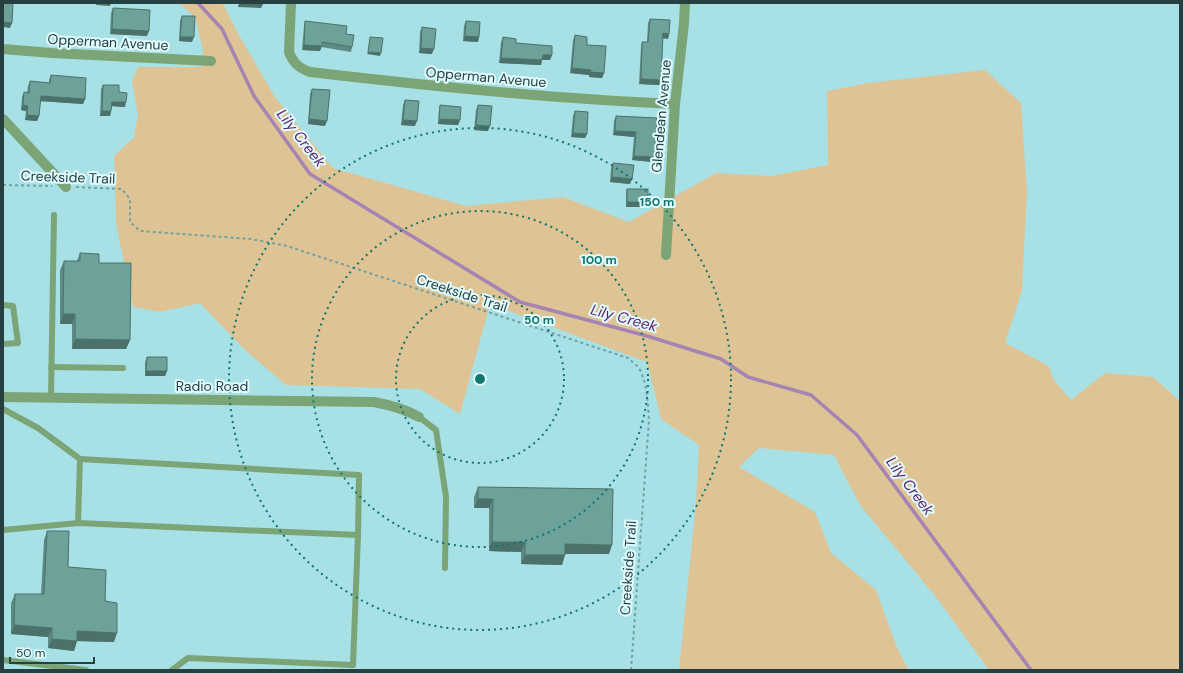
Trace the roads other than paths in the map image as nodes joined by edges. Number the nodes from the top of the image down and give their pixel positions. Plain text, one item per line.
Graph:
1 (292, 3) edge
2 (685, 3) edge
3 (3, 49) edge
4 (211, 61) dead end
5 (675, 104) junction
6 (3, 119) edge
7 (66, 187) road end
8 (54, 215) dead end
9 (666, 256) dead end
10 (3, 305) edge
11 (3, 344) edge
12 (51, 367) junction
13 (123, 368) dead end
14 (3, 397) edge
15 (51, 398) junction
16 (3, 409) edge
17 (419, 416) joint
18 (80, 459) junction
19 (78, 523) junction
20 (3, 530) edge
21 (358, 535) junction
22 (445, 568) dead end
23 (3, 660) edge
24 (86, 670) edge
25 (172, 670) edge

1 - 5 street, Opperman Avenue
2 - 5 street, Glendean Avenue
3 - 4 street, Opperman Avenue
5 - 9 street, Glendean Avenue
6 - 7 street
8 - 12 lane
10 - 11 lane
12 - 13 lane
12 - 15 lane
14 - 15 street, Radio Road
15 - 17 street, Radio Road
16 - 18 lane
17 - 22 lane
18 - 19 lane
18 - 21 lane
19 - 20 lane
19 - 21 lane
21 - 25 lane
23 - 24 lane

